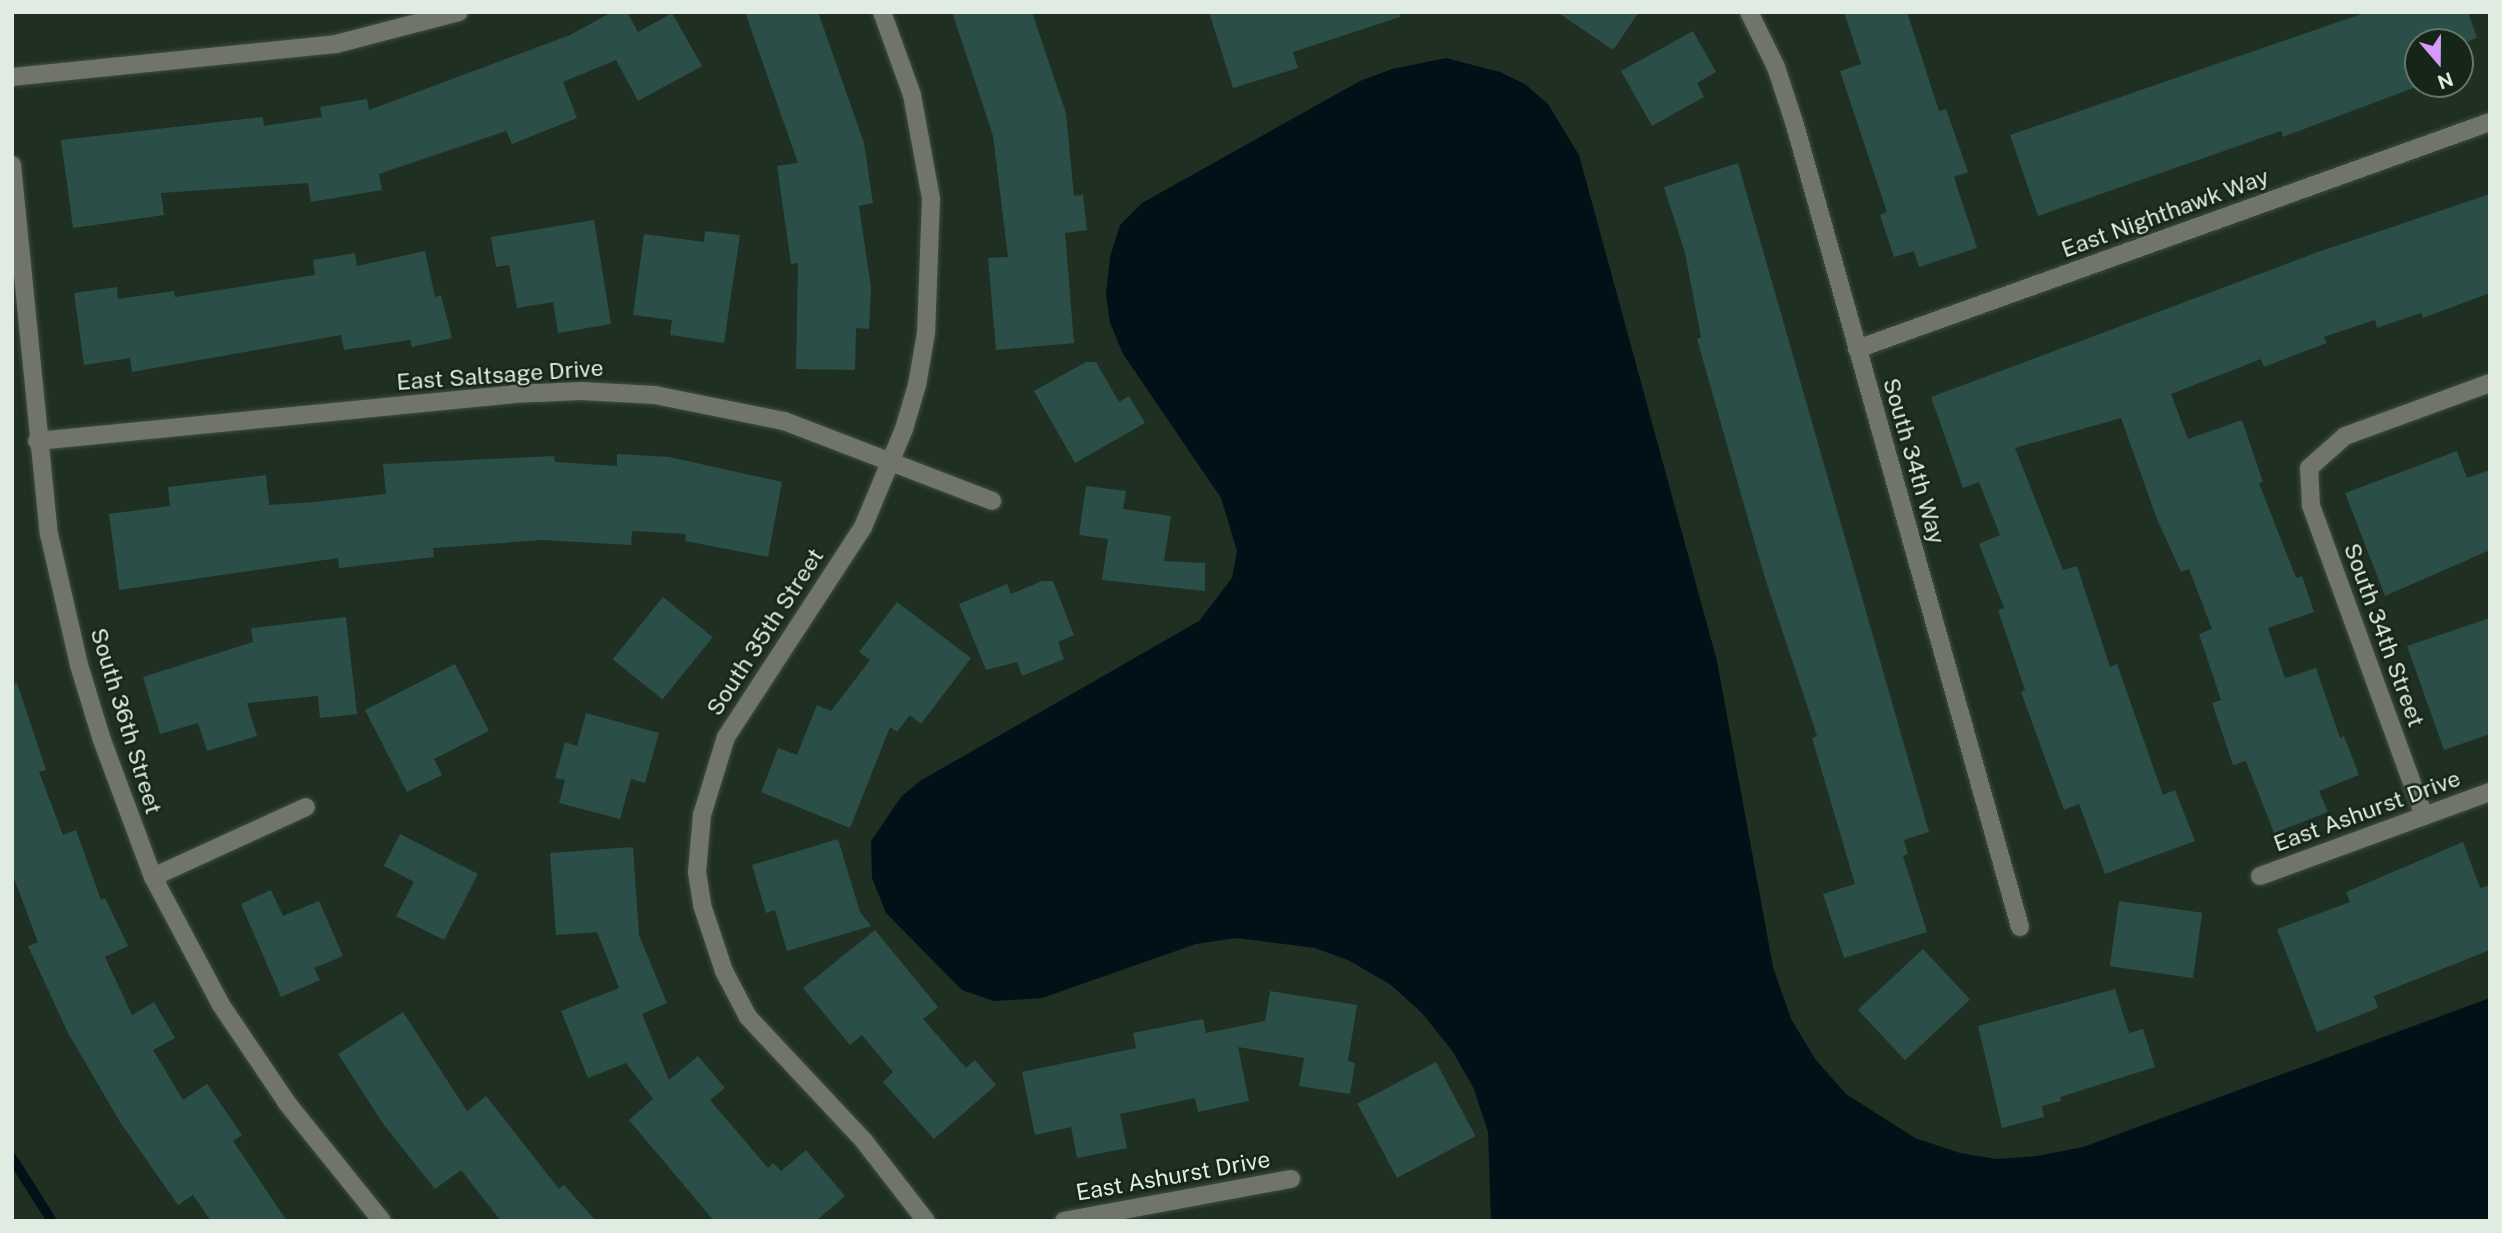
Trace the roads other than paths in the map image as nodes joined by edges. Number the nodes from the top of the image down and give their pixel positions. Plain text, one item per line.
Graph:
1 (459, 12) edge
2 (882, 12) edge
3 (1749, 12) edge
4 (12, 77) edge
5 (2490, 122) edge
6 (12, 165) edge
7 (1857, 349) junction
8 (2490, 383) edge
9 (37, 441) junction
10 (891, 463) junction
11 (992, 501) dead end
12 (2490, 792) edge
13 (306, 807) dead end
14 (2424, 816) junction
15 (2260, 876) dead end
16 (153, 877) junction
17 (2020, 927) dead end
18 (1291, 1179) dead end
19 (382, 1221) edge
20 (926, 1221) edge
21 (1064, 1221) edge

1 - 4 street
2 - 10 street, South 35th Street
3 - 7 street, South 34th Way
5 - 7 street, East Nighthawk Way
6 - 9 street, South 36th Street
7 - 17 street, South 34th Way
8 - 14 street, South 34th Street
9 - 10 street, East Saltsage Drive
9 - 16 street, South 36th Street
10 - 11 street, East Saltsage Drive
10 - 20 street, South 35th Street
12 - 14 street, East Ashurst Drive
13 - 16 street
14 - 15 street, East Ashurst Drive
16 - 19 street, South 36th Street
18 - 21 street, East Ashurst Drive

